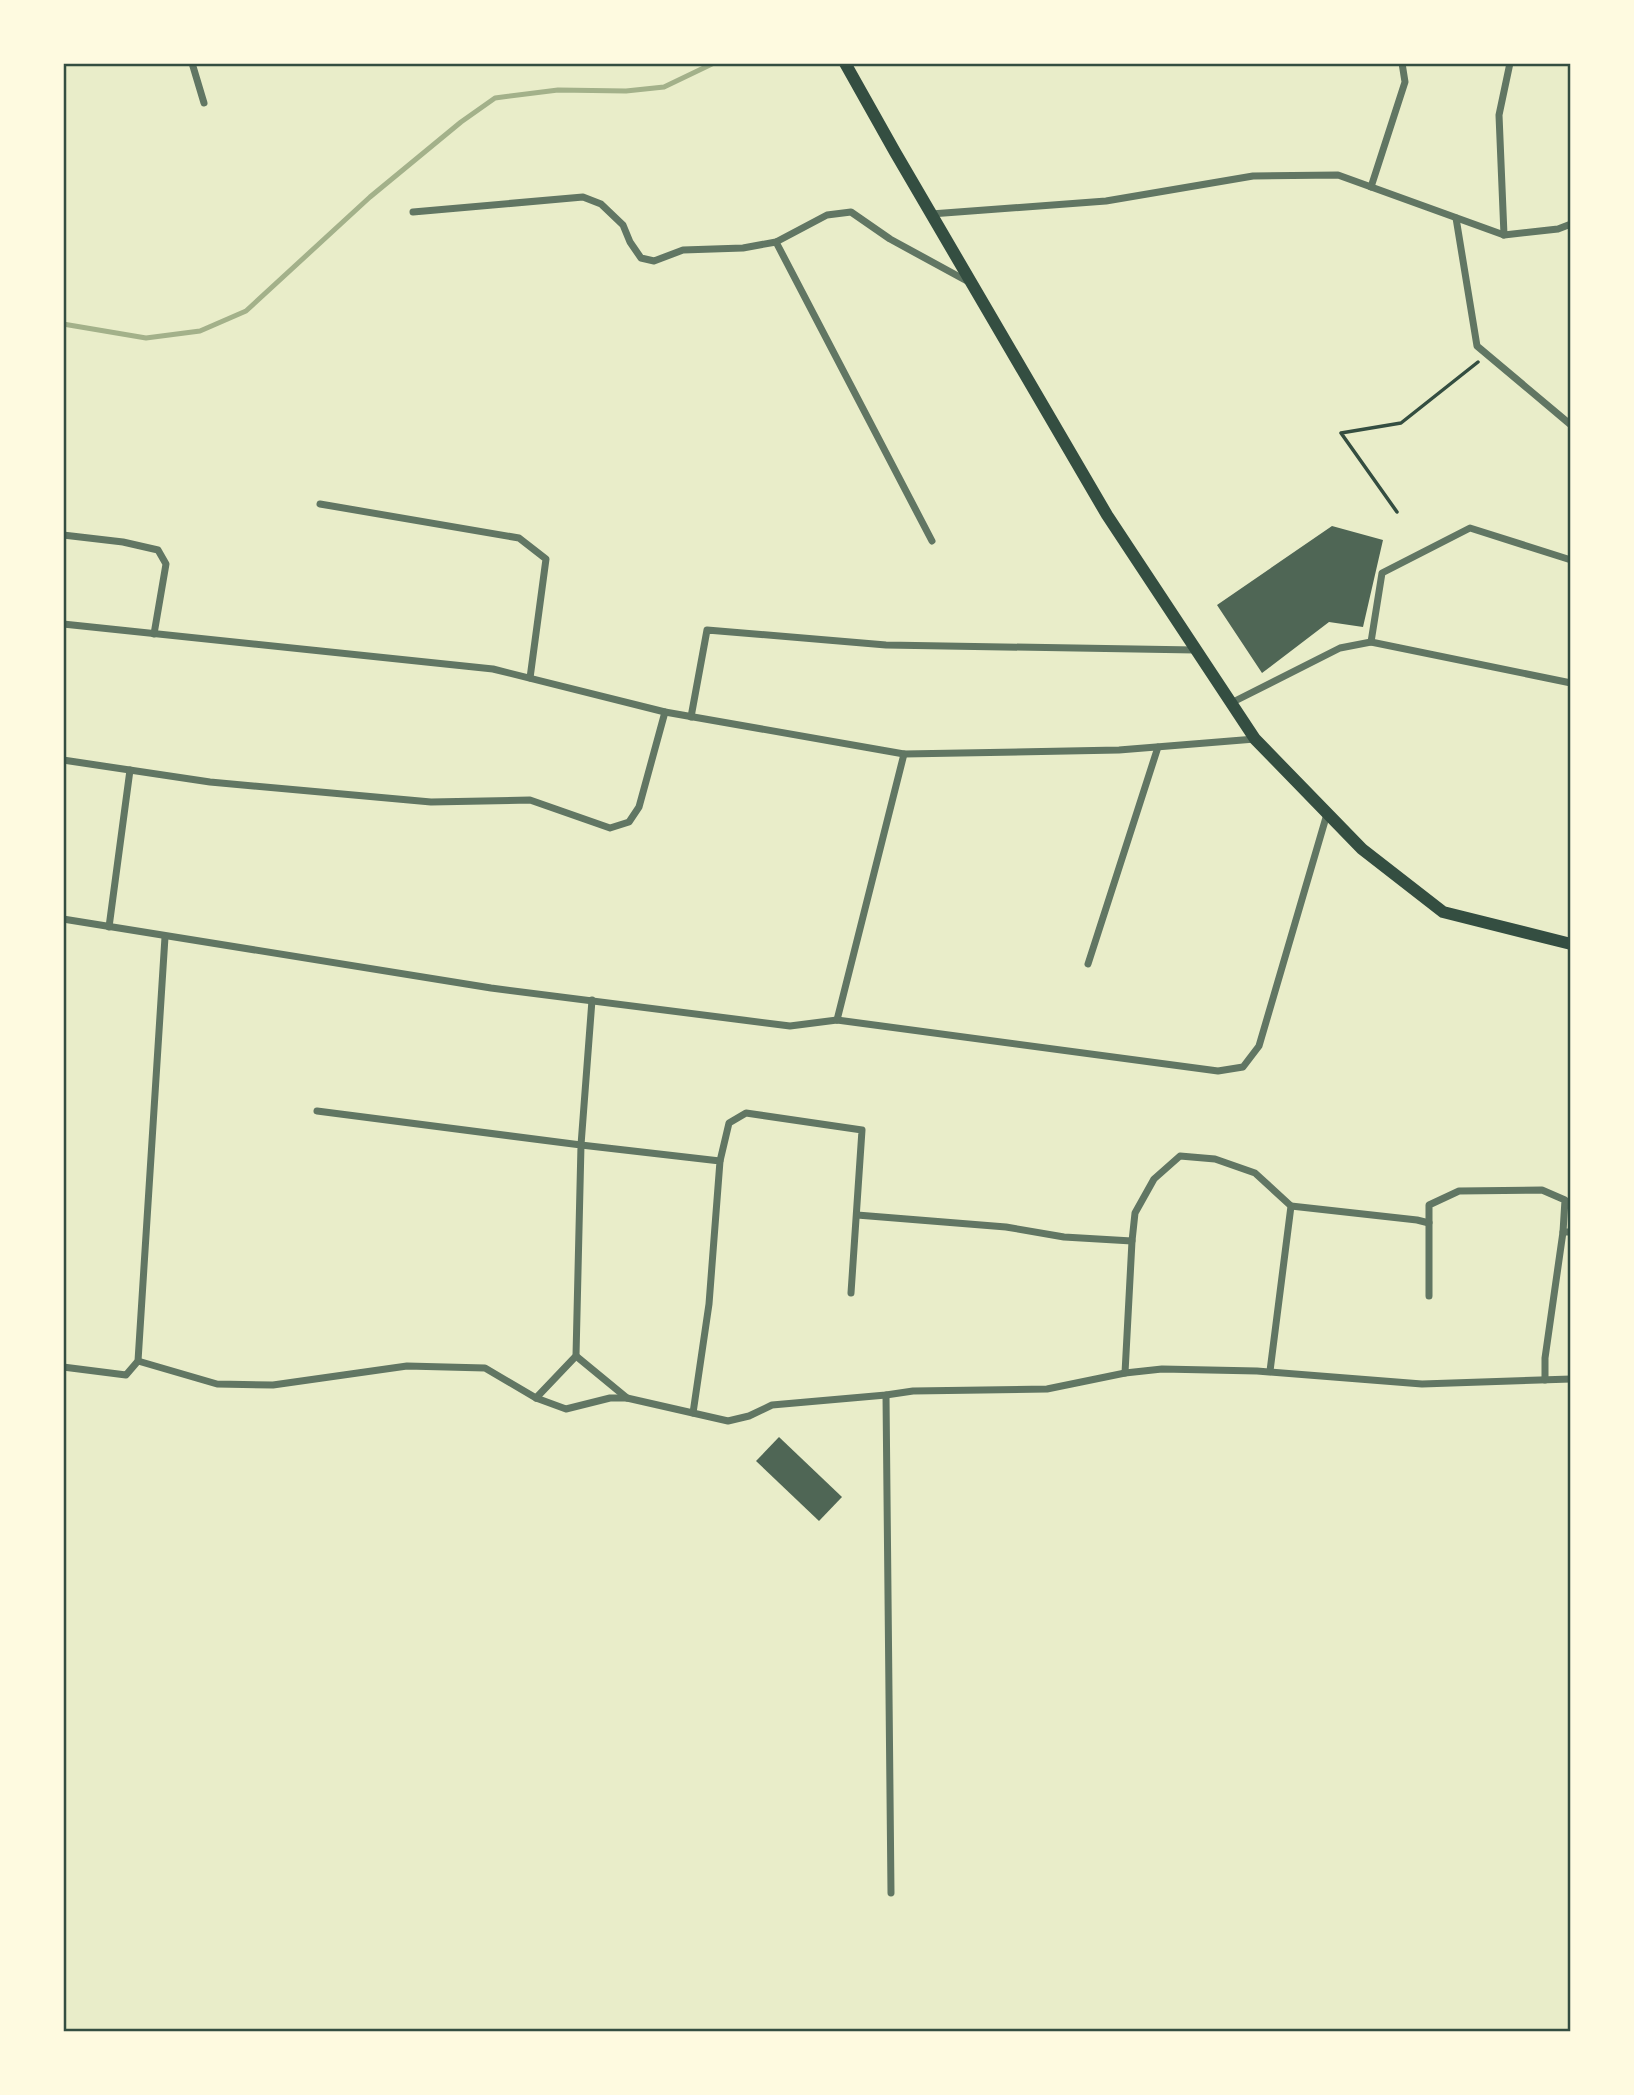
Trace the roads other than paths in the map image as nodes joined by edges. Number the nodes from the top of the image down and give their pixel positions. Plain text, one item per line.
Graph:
1 (192, 63) edge
2 (845, 63) edge
3 (1402, 63) edge
4 (1510, 63) edge
5 (204, 103) dead end
6 (1371, 187) junction
7 (413, 212) dead end
8 (931, 215) junction
9 (1456, 218) junction
10 (1571, 225) edge
11 (1504, 235) junction
12 (776, 242) junction
13 (971, 283) junction
14 (1571, 425) edge
15 (320, 504) dead end
16 (63, 535) edge
17 (932, 541) dead end
18 (1571, 560) edge
19 (63, 624) edge
20 (153, 634) junction
21 (1371, 642) junction
22 (1196, 650) junction
23 (530, 678) junction
24 (1571, 684) edge
25 (1231, 703) junction
26 (665, 712) junction
27 (691, 717) junction
28 (1255, 739) junction
29 (1158, 747) junction
30 (904, 754) junction
31 (63, 760) edge
32 (130, 770) junction
33 (1327, 813) junction
34 (63, 919) edge
35 (109, 927) junction
36 (164, 937) junction
37 (1571, 944) edge
38 (1088, 964) dead end
39 (592, 1000) junction
40 (837, 1020) junction
41 (317, 1111) dead end
42 (581, 1145) junction
43 (720, 1161) junction
44 (1291, 1206) junction
45 (856, 1215) junction
46 (1429, 1223) junction
47 (1567, 1232) edge
48 (1132, 1241) junction
49 (851, 1293) dead end
50 (1429, 1296) dead end
51 (576, 1356) junction
52 (138, 1361) junction
53 (63, 1367) edge
54 (1270, 1371) junction
55 (1125, 1373) junction
56 (1571, 1379) edge
57 (1545, 1380) junction
58 (886, 1395) junction
59 (536, 1398) junction
60 (627, 1398) junction
61 (693, 1413) junction
62 (891, 1893) dead end

1 - 5 street
2 - 8 main road
3 - 6 street
4 - 11 street
6 - 8 street
6 - 9 street
7 - 12 street
8 - 13 main road
9 - 11 street
9 - 14 street
10 - 11 street
12 - 13 street
12 - 17 street
13 - 22 main road
15 - 23 street
16 - 20 street
18 - 21 street
19 - 20 street
20 - 23 street
21 - 24 street
21 - 25 street
22 - 25 main road
22 - 27 street
23 - 26 street
25 - 28 main road
26 - 27 street
26 - 32 street
27 - 30 street
28 - 29 street
28 - 33 main road
29 - 30 street
29 - 38 street
30 - 40 street
31 - 32 street
32 - 35 street
33 - 37 main road
33 - 40 street
34 - 35 street
35 - 36 street
36 - 39 street
36 - 52 street
39 - 40 street
39 - 42 street
41 - 42 street
42 - 43 street
42 - 51 street
43 - 45 street
43 - 61 street
44 - 46 street
44 - 48 street
44 - 54 street
45 - 48 street
45 - 49 street
46 - 47 street
46 - 50 street
47 - 57 street
48 - 55 street
51 - 59 street
51 - 60 street
52 - 53 street
52 - 59 street
54 - 55 street
54 - 57 street
55 - 58 street
56 - 57 street
58 - 61 street
58 - 62 street
59 - 60 street
60 - 61 street

